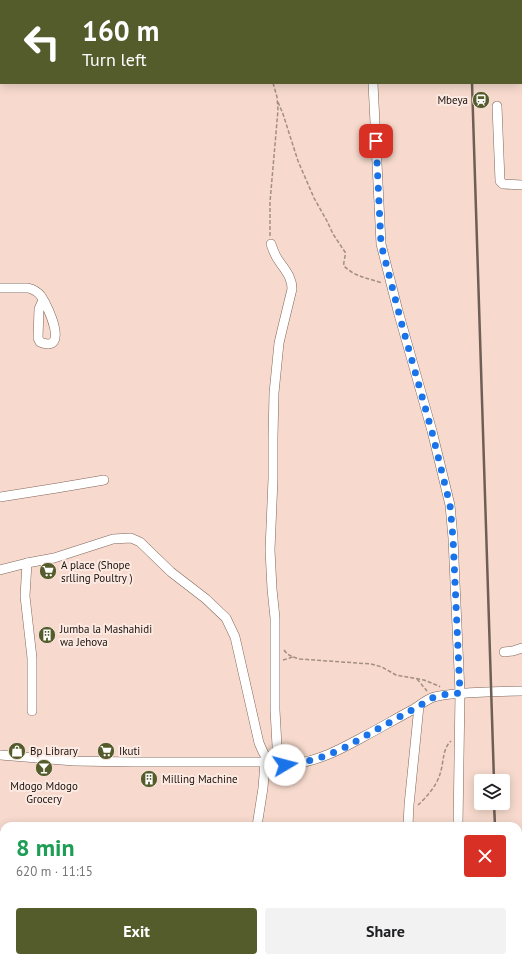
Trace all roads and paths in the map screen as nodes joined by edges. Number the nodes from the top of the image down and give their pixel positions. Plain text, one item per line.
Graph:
1 (273, 84) edge
2 (373, 84) edge
3 (278, 102) junction
4 (497, 106) dead end
5 (522, 185) edge
6 (271, 244) joint
7 (0, 288) edge
8 (393, 291) junction
9 (43, 300) dead end
10 (104, 480) dead end
11 (0, 497) edge
12 (27, 563) junction
13 (0, 570) edge
14 (275, 638) junction
15 (522, 648) edge
16 (504, 652) dead end
17 (417, 679) junction
18 (522, 691) edge
19 (460, 693) junction
20 (447, 694) junction
21 (432, 698) junction
22 (419, 706) junction
23 (32, 711) dead end
24 (460, 733) junction
25 (0, 756) edge
26 (272, 763) junction
27 (408, 811) junction
28 (258, 822) edge
29 (408, 822) edge
30 (458, 822) edge

1 - 3 path
2 - 8 street
3 - 6 path
3 - 8 path
4 - 5 street
6 - 14 street
7 - 9 street
8 - 19 street
10 - 11 street
12 - 13 street
12 - 23 street
12 - 26 street
14 - 17 path
14 - 26 street
15 - 16 street
17 - 20 path
17 - 21 path
18 - 19 street
19 - 20 street
19 - 24 street
20 - 21 street
21 - 22 street
22 - 26 street
22 - 27 street
24 - 27 path
24 - 30 street
25 - 26 street
26 - 28 street
27 - 29 street

